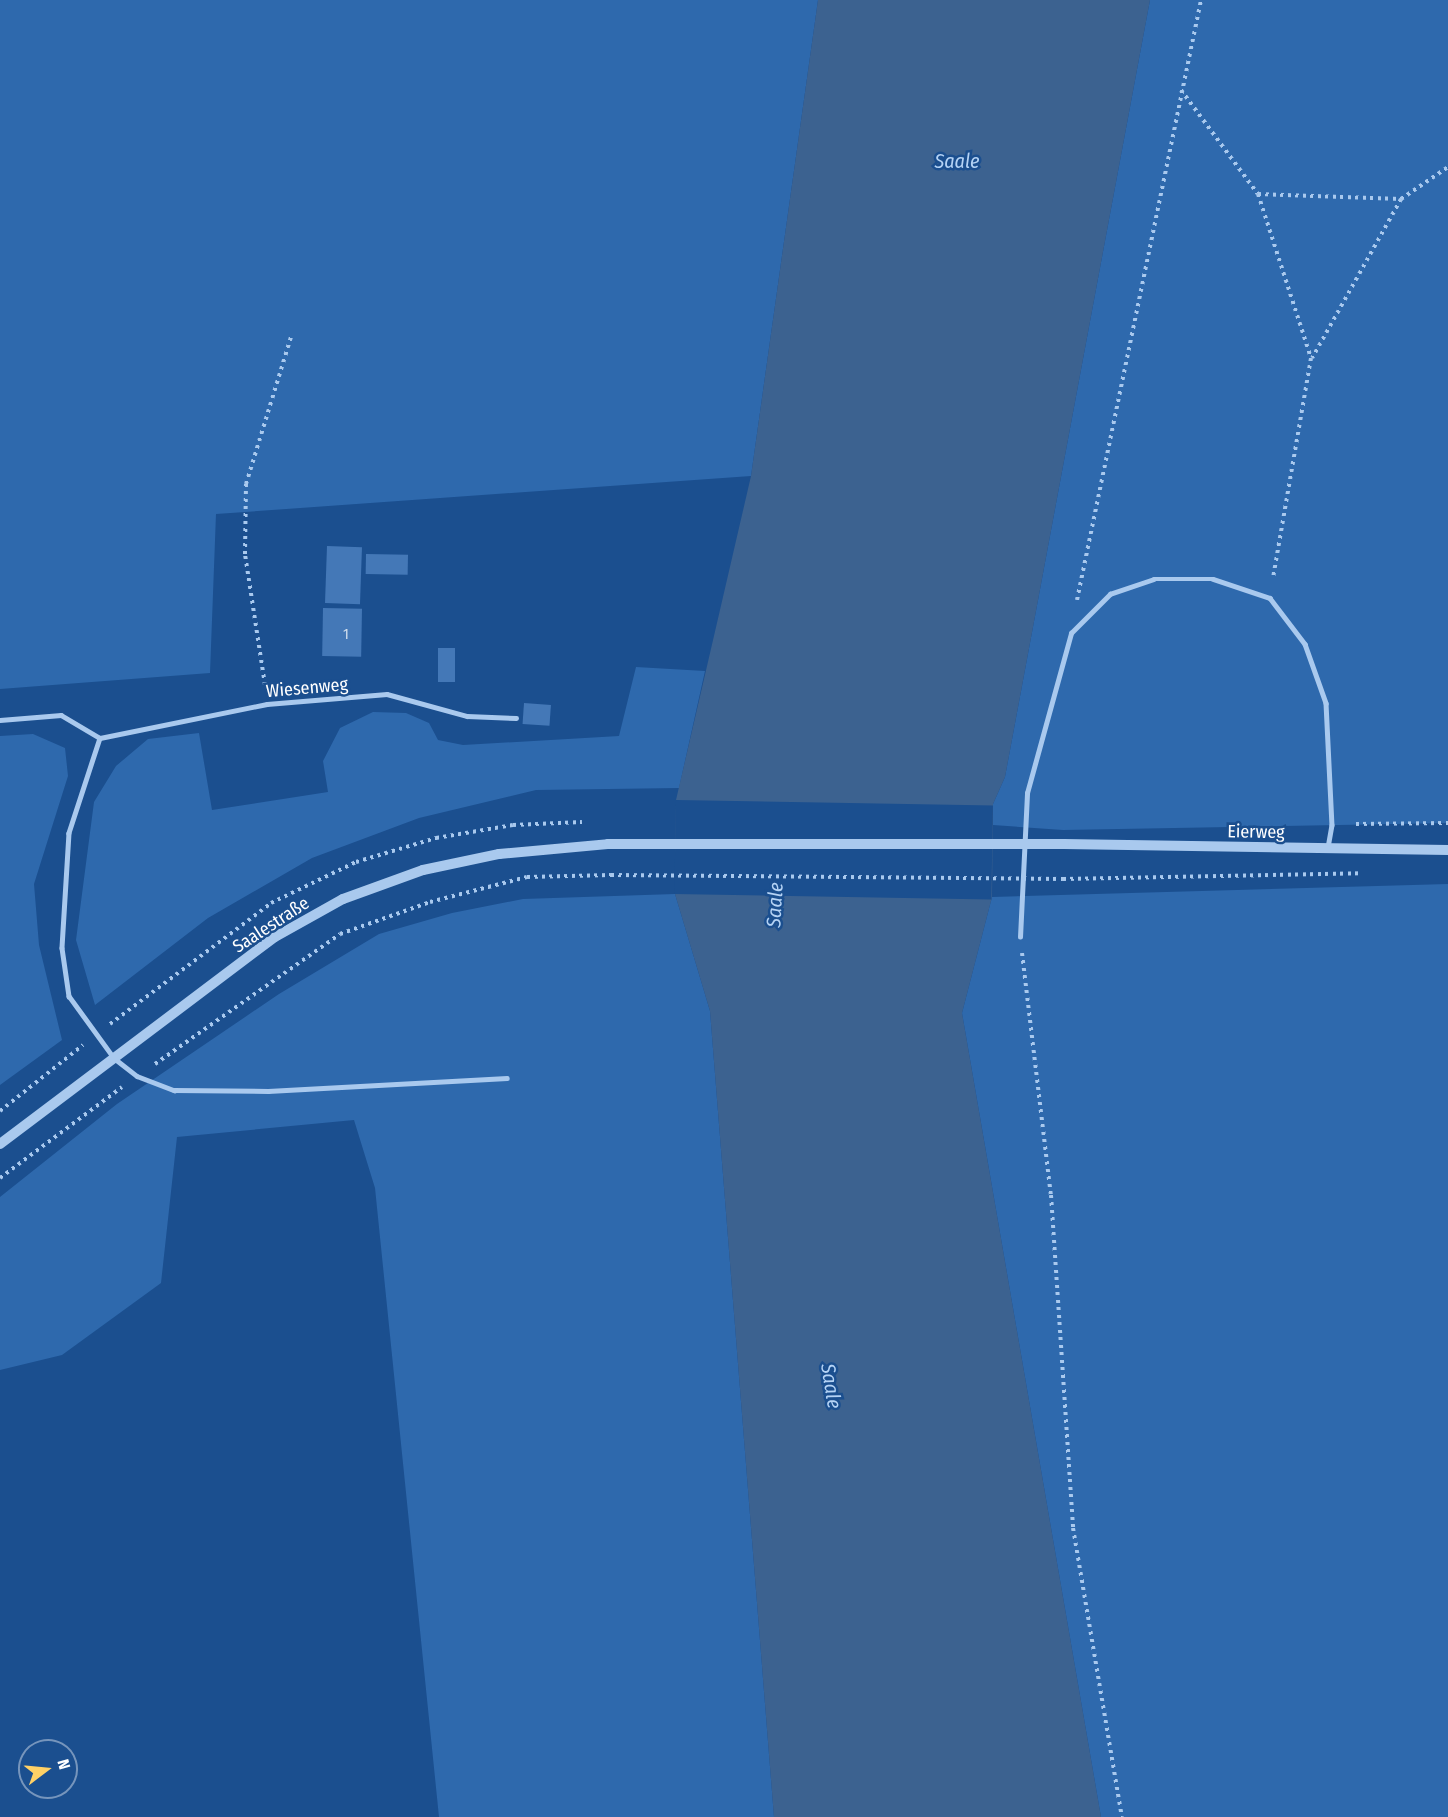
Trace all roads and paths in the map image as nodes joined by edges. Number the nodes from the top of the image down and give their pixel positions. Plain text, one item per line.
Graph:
1 (1201, 0) edge
2 (1181, 89) junction
3 (1448, 167) edge
4 (1258, 194) junction
5 (1401, 199) junction
6 (292, 334) dead end
7 (1311, 358) junction
8 (1270, 598) junction
9 (1071, 633) junction
10 (267, 704) junction
11 (516, 718) dead end
12 (0, 720) edge
13 (100, 738) junction
14 (608, 844) joint
15 (1328, 850) junction
16 (1448, 850) edge
17 (1370, 873) dead end
18 (1020, 937) joint
19 (114, 1058) junction
20 (137, 1077) junction
21 (507, 1078) dead end
22 (0, 1144) edge
23 (0, 1178) edge
24 (1122, 1817) edge

1 - 2 path
2 - 4 path
2 - 9 path
3 - 5 path
4 - 5 path
4 - 7 path
5 - 7 path
6 - 10 path
7 - 8 path
8 - 9 lane
8 - 15 lane
9 - 18 lane
10 - 11 lane, Wiesenweg
10 - 13 lane, Wiesenweg
12 - 13 lane
13 - 19 lane
14 - 15 street, Eierweg, bridge
14 - 19 street, Saalestraße
15 - 16 street, Eierweg
17 - 20 path, bridge
18 - 24 path
19 - 20 lane
19 - 22 street, Saalestraße
20 - 21 lane
20 - 23 path

